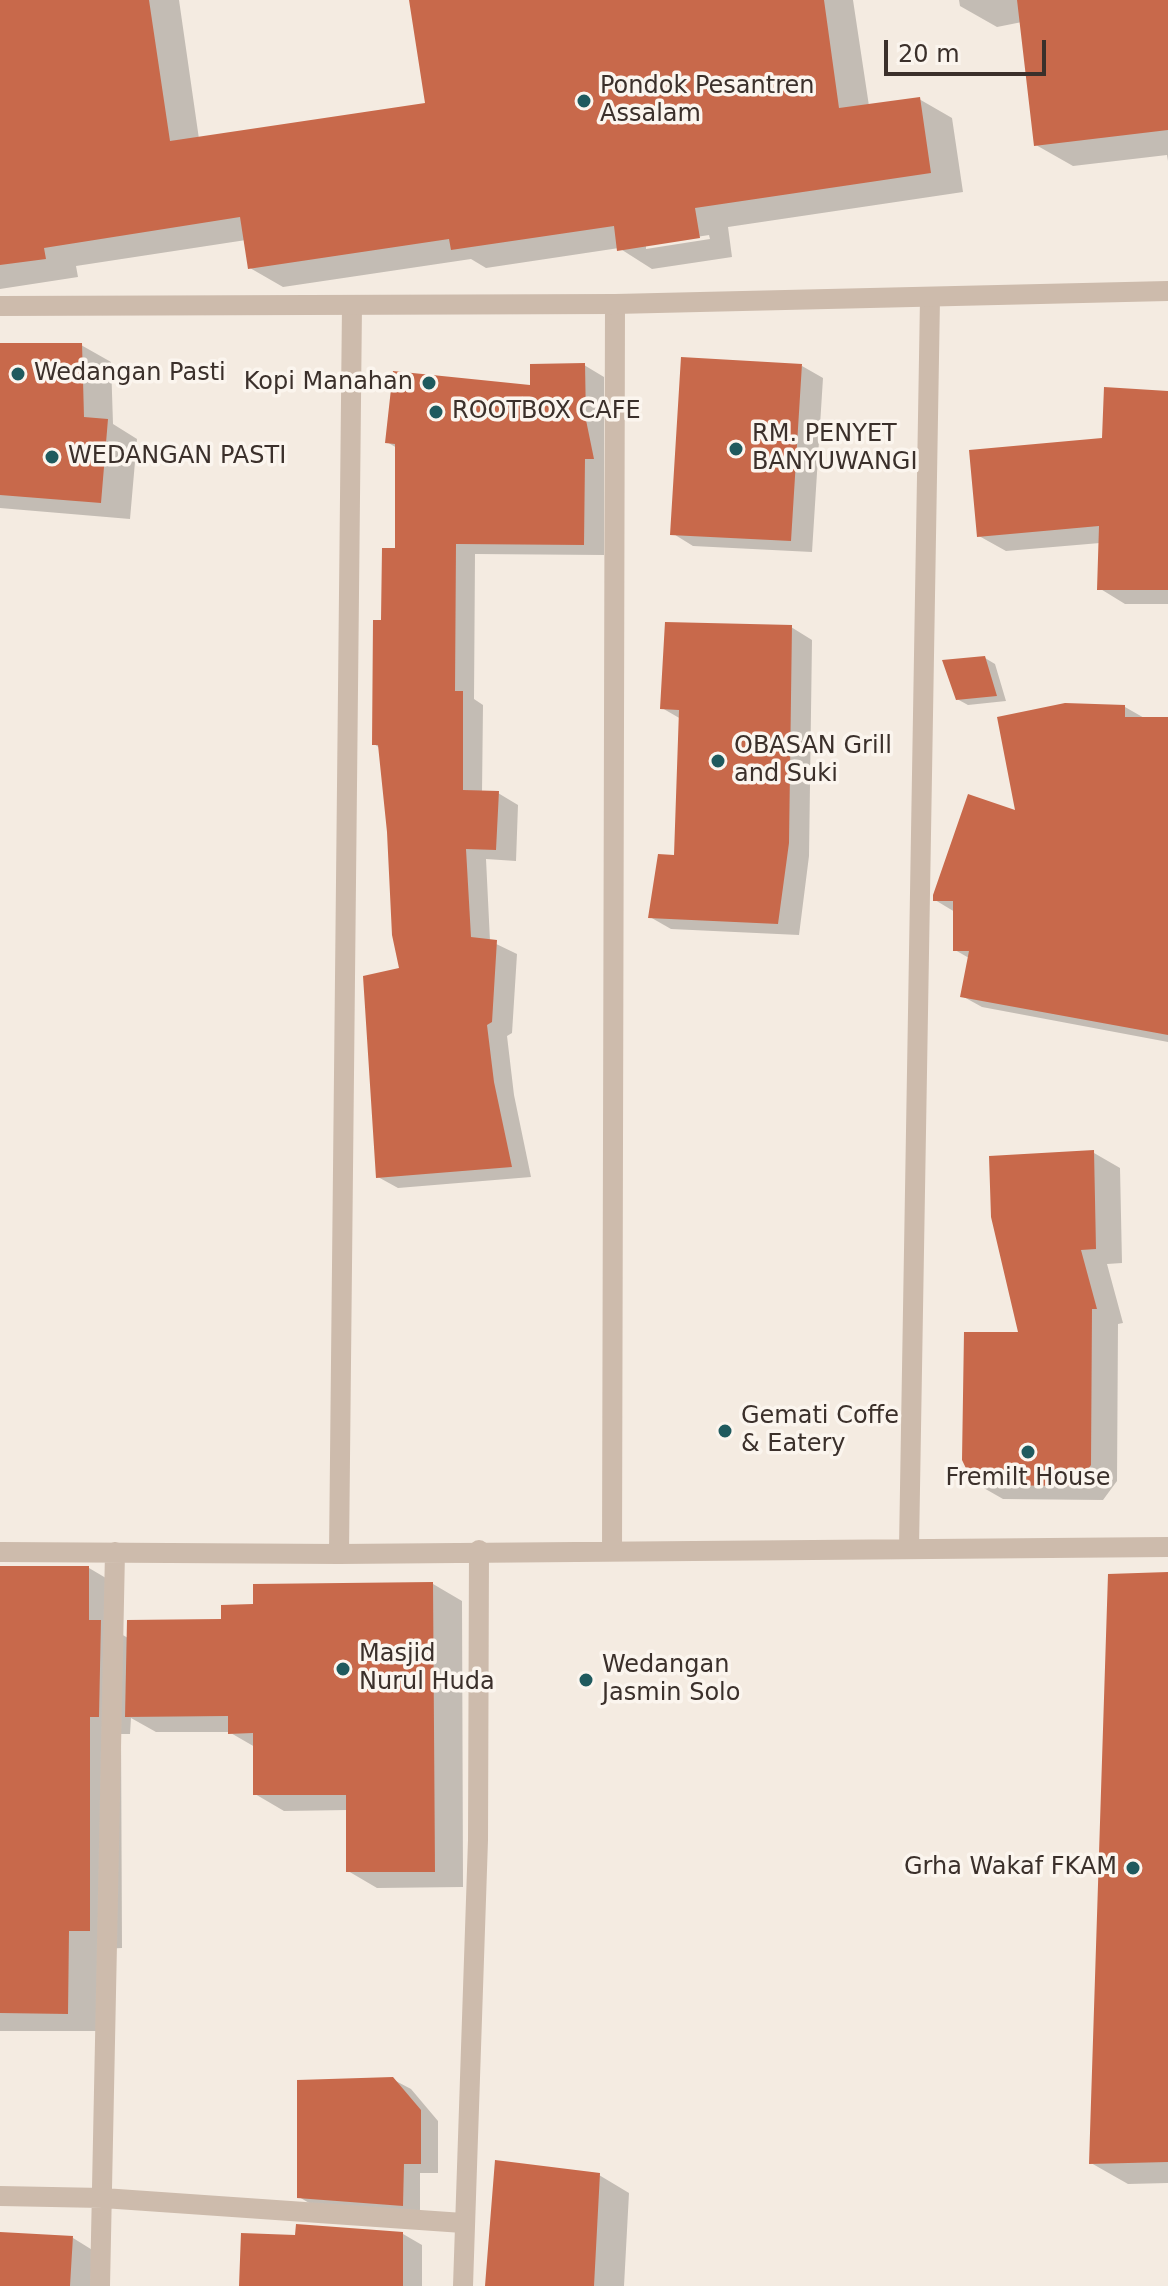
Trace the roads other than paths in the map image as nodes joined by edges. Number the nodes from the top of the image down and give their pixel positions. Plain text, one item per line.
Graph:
1 (1168, 291) edge
2 (930, 298) junction
3 (615, 304) junction
4 (352, 305) junction
5 (0, 306) edge
6 (1168, 1547) edge
7 (909, 1548) junction
8 (479, 1550) junction
9 (612, 1550) junction
10 (0, 1552) edge
11 (115, 1552) junction
12 (339, 1554) junction
13 (0, 2196) edge
14 (103, 2198) junction
15 (463, 2223) junction
16 (100, 2286) edge
17 (463, 2286) edge

1 - 2 street
2 - 3 street
2 - 7 street
3 - 4 street
3 - 9 street
4 - 5 street
4 - 12 street
6 - 7 street
7 - 9 street
8 - 9 street
8 - 12 street
8 - 15 street
10 - 11 street
11 - 12 street
11 - 14 street
13 - 14 street
14 - 15 street
14 - 16 street
15 - 17 street

